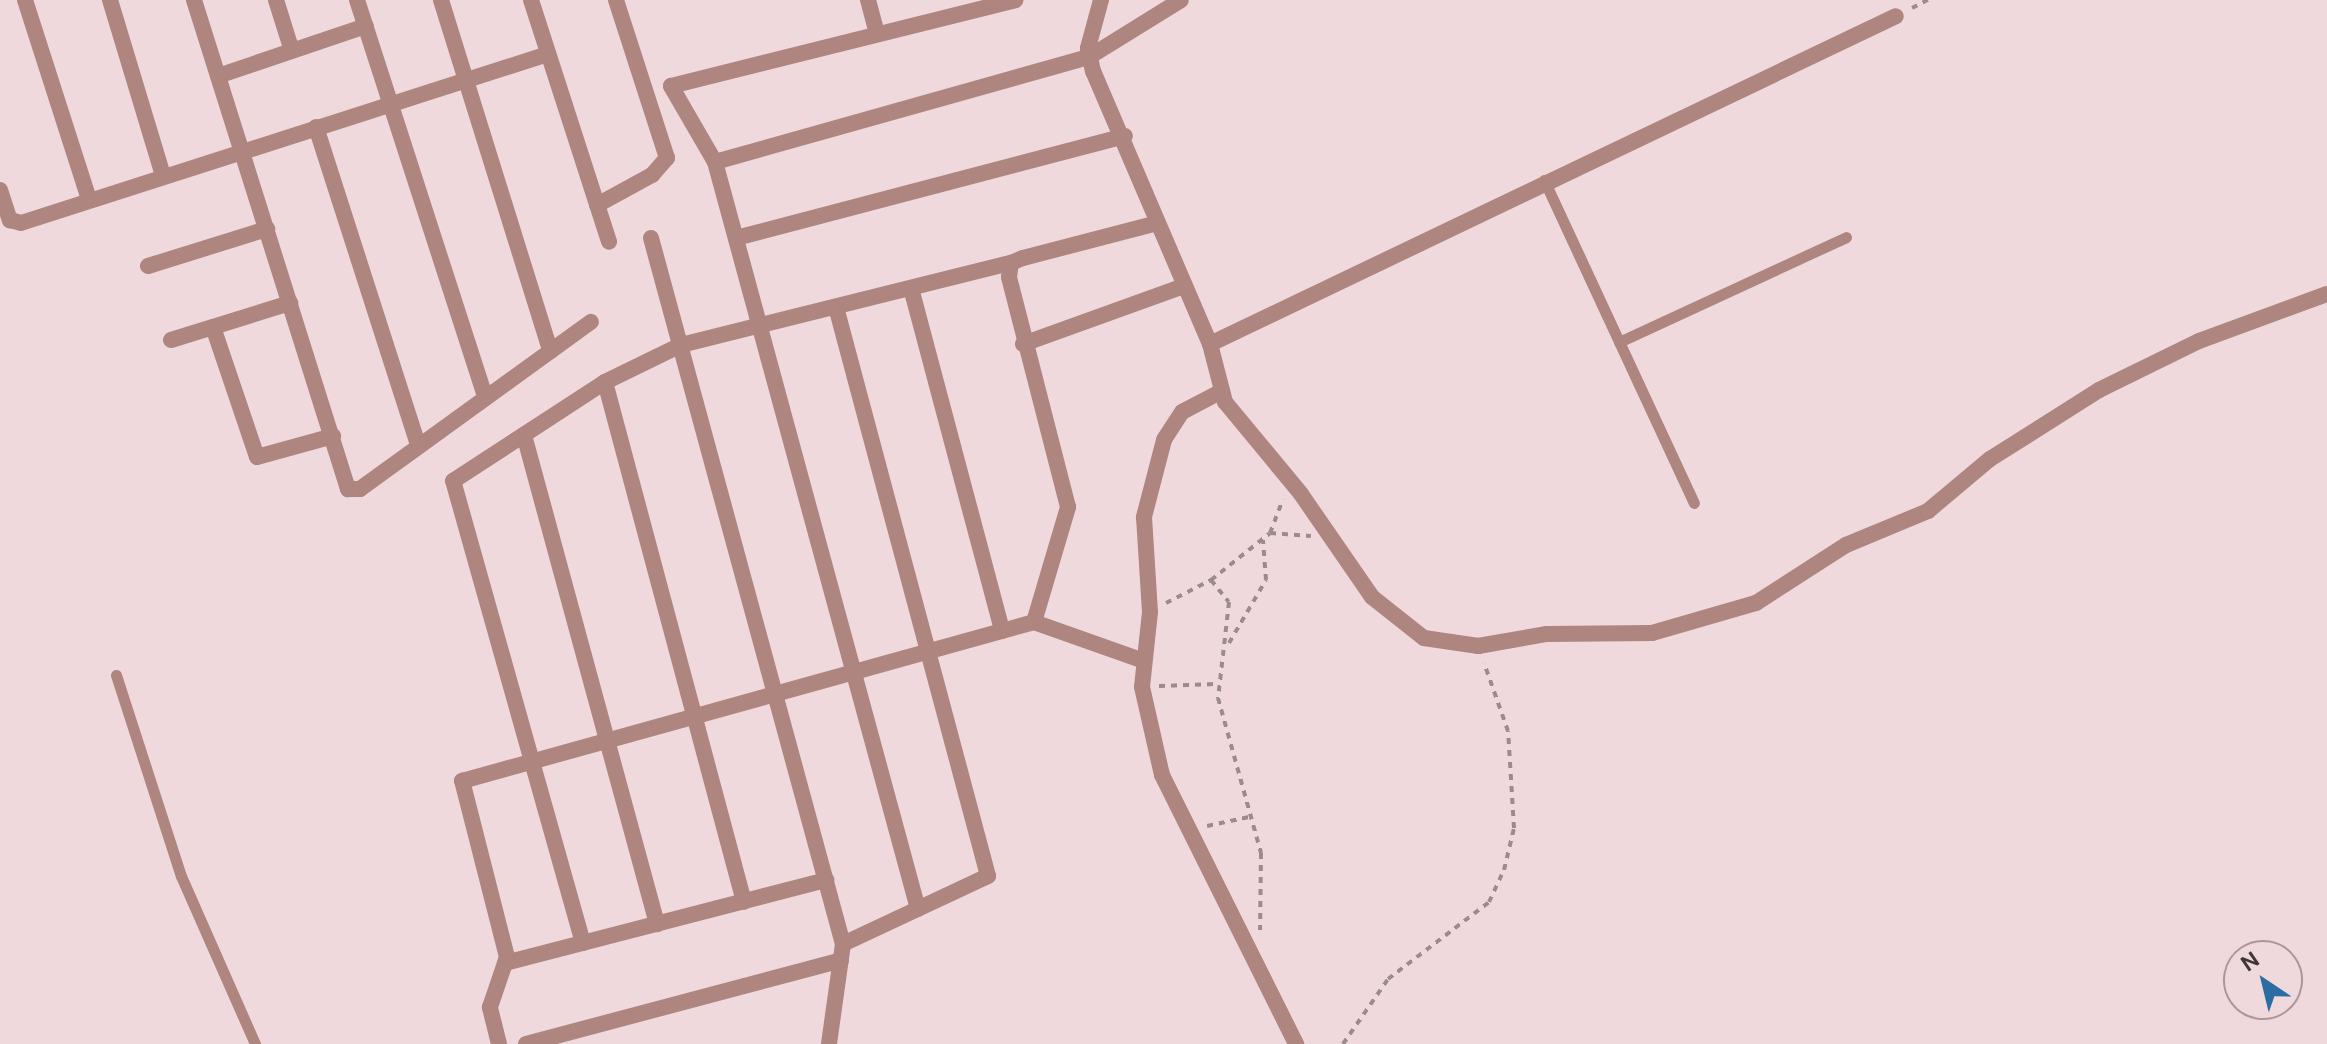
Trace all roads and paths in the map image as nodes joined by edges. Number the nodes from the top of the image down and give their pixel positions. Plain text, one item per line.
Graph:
1 (25, 0) edge
2 (110, 0) edge
3 (194, 0) edge
4 (276, 0) edge
5 (357, 0) edge
6 (441, 0) edge
7 (531, 0) edge
8 (616, 0) edge
9 (868, 0) edge
10 (1015, 0) edge
11 (1101, 0) edge
12 (1181, 0) edge
13 (1896, 16) dead end
14 (366, 26) junction
15 (877, 34) junction
16 (292, 51) junction
17 (548, 54) junction
18 (1089, 57) junction
19 (218, 76) junction
20 (466, 80) junction
21 (391, 104) junction
22 (316, 127) junction
23 (1125, 136) junction
24 (242, 151) junction
25 (715, 162) junction
26 (163, 176) junction
27 (1544, 179) junction
28 (0, 190) edge
29 (89, 199) junction
30 (597, 205) junction
31 (1157, 223) junction
32 (267, 229) junction
33 (1846, 237) dead end
34 (651, 238) dead end
35 (736, 238) junction
36 (609, 242) dead end
37 (1011, 263) junction
38 (148, 266) dead end
39 (1184, 286) junction
40 (911, 288) junction
41 (2327, 294) edge
42 (290, 303) junction
43 (836, 307) junction
44 (591, 322) dead end
45 (762, 325) junction
46 (213, 327) junction
47 (171, 340) dead end
48 (1619, 342) junction
49 (1023, 344) junction
50 (1210, 344) junction
51 (681, 345) junction
52 (550, 351) junction
53 (605, 382) junction
54 (1222, 391) junction
55 (485, 397) junction
56 (524, 435) junction
57 (333, 436) junction
58 (418, 445) junction
59 (1290, 483) junction
60 (1694, 503) dead end
61 (1270, 533) junction
62 (1332, 537) junction
63 (1262, 539) junction
64 (1211, 580) junction
65 (1150, 612) junction
66 (1034, 622) junction
67 (1002, 631) junction
68 (1228, 645) junction
69 (1478, 646) junction
70 (931, 651) junction
71 (1144, 661) junction
72 (852, 673) junction
73 (116, 675) dead end
74 (1216, 684) junction
75 (1142, 687) junction
76 (776, 693) junction
77 (692, 717) junction
78 (608, 740) junction
79 (534, 761) junction
80 (1249, 817) junction
81 (1189, 830) junction
82 (826, 880) junction
83 (744, 902) junction
84 (918, 909) junction
85 (657, 924) junction
86 (583, 943) junction
87 (842, 952) junction
88 (505, 963) junction
89 (1251, 963) junction
90 (255, 1044) edge
91 (499, 1044) edge
92 (526, 1044) edge
93 (829, 1044) edge
94 (1296, 1044) edge
95 (1343, 1044) edge

1 - 29 street
2 - 26 street
3 - 19 street
4 - 16 street
5 - 14 street
6 - 20 street
7 - 17 street
8 - 30 street
9 - 15 street
10 - 15 street
11 - 18 street
12 - 18 street
13 - 27 street
14 - 16 street
14 - 21 street
15 - 25 street
16 - 19 street
17 - 20 street
17 - 30 street
18 - 23 street
18 - 25 street
19 - 24 street
20 - 21 street
20 - 52 street
21 - 22 street
21 - 55 street
22 - 24 street
22 - 58 street
23 - 31 street
23 - 35 street
24 - 26 street
24 - 32 street
25 - 35 street
26 - 29 street
27 - 48 lane
27 - 50 street
28 - 29 street
30 - 36 street
31 - 37 street
31 - 39 street
32 - 38 street
32 - 42 street
33 - 48 lane
34 - 51 street
35 - 45 street
37 - 40 street
37 - 49 street
39 - 49 street
39 - 50 street
40 - 43 street
40 - 67 street
41 - 69 street
42 - 46 street
42 - 57 street
43 - 45 street
43 - 70 street
44 - 52 street
45 - 51 street
45 - 72 street
46 - 47 street
46 - 57 street
48 - 60 lane
49 - 66 street
50 - 54 street
51 - 53 street
51 - 76 street
52 - 55 street
53 - 56 street
53 - 77 street
54 - 59 street
54 - 65 street
55 - 58 street
56 - 78 street
56 - 79 street
57 - 58 street
59 - 61 path
59 - 62 street
61 - 62 path
61 - 63 path
62 - 69 street
63 - 64 path
63 - 68 path
64 - 65 path
64 - 68 path
65 - 71 street
66 - 67 street
66 - 71 street
67 - 70 street
68 - 74 path
69 - 95 path
70 - 72 street
70 - 84 street
71 - 75 street
72 - 76 street
72 - 84 street
73 - 90 lane
74 - 75 path
74 - 80 path
75 - 81 street
76 - 77 street
76 - 82 street
77 - 78 street
77 - 83 street
78 - 79 street
78 - 85 street
79 - 86 street
79 - 88 street
80 - 81 path
80 - 89 path
81 - 89 street
82 - 83 street
82 - 87 street
83 - 85 street
84 - 87 street
85 - 86 street
86 - 88 street
87 - 92 street
87 - 93 street
88 - 91 street
89 - 94 street

